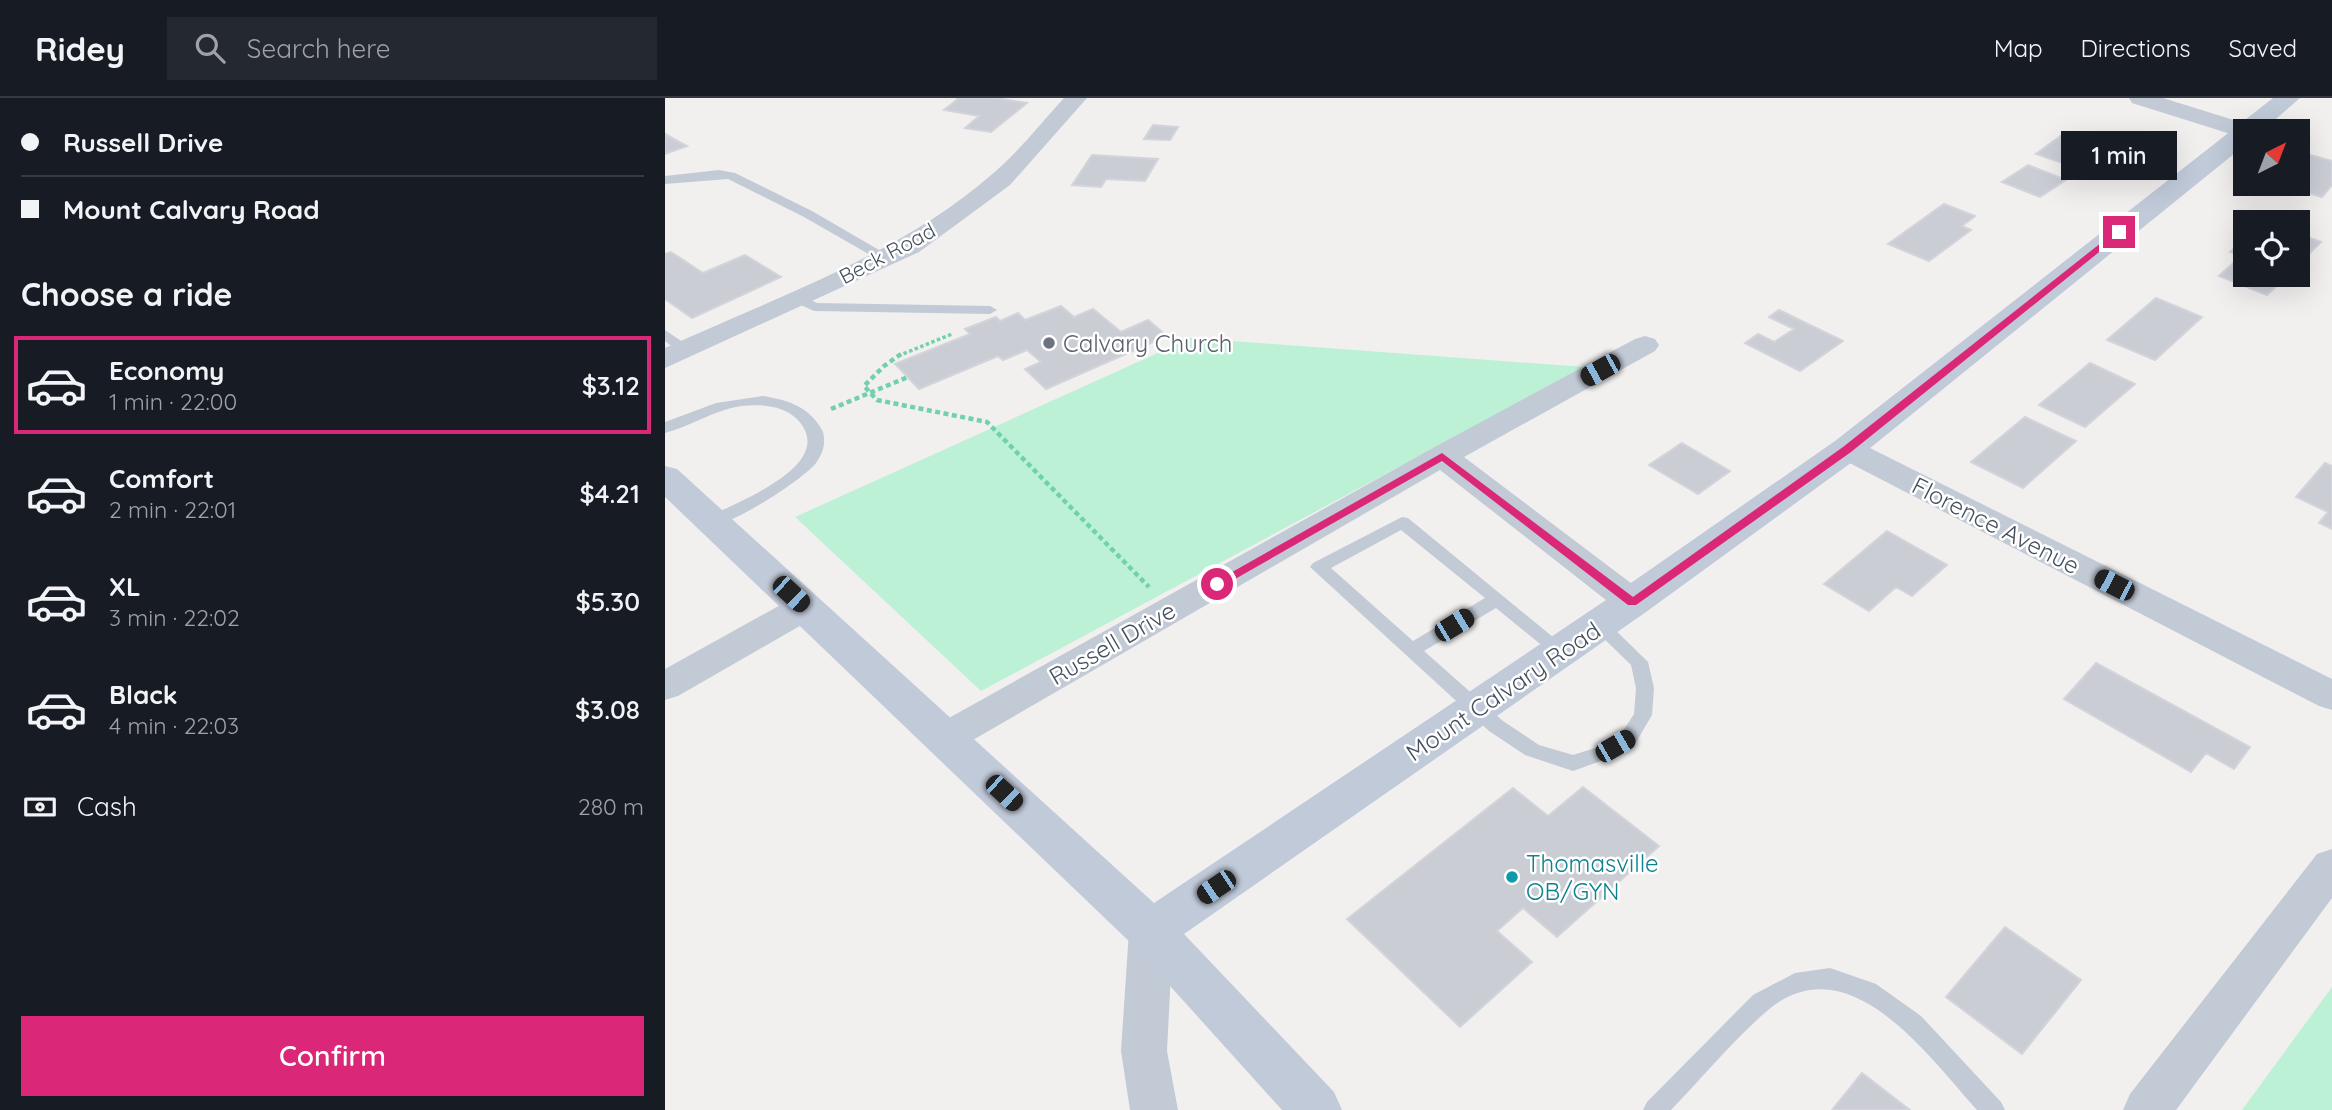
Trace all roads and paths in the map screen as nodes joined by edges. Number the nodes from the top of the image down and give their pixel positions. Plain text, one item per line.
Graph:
1 (1076, 98) edge
2 (2140, 98) edge
3 (2288, 98) edge
4 (2262, 119) edge
5 (2233, 128) edge
6 (2233, 142) edge
7 (665, 180) edge
8 (884, 257) junction
9 (797, 298) junction
10 (973, 310) junction
11 (990, 310) dead end
12 (1646, 345) dead end
13 (672, 348) edge
14 (908, 377) dead end
15 (870, 393) junction
16 (808, 419) junction
17 (665, 428) edge
18 (1847, 449) junction
19 (1442, 456) junction
20 (665, 477) edge
21 (714, 522) junction
22 (1497, 599) junction
23 (1632, 602) junction
24 (805, 607) junction
25 (1172, 609) junction
26 (1599, 625) junction
27 (1411, 650) junction
28 (1562, 651) junction
29 (665, 686) edge
30 (2332, 696) edge
31 (1476, 709) junction
32 (945, 738) junction
33 (2332, 866) edge
34 (1151, 931) junction
35 (1154, 1110) edge
36 (1315, 1110) edge
37 (1655, 1110) edge
38 (1993, 1110) edge
39 (2147, 1110) edge

1 - 8 street, Beck Road
2 - 5 street
3 - 4 street, Mount Calvary Road
6 - 18 street, Mount Calvary Road
7 - 8 lane
8 - 9 street, Beck Road
9 - 10 lane
9 - 13 street, Beck Road
10 - 11 lane
10 - 15 path
12 - 19 street, Russell Drive
14 - 15 path
15 - 16 path
15 - 25 path
16 - 17 lane
16 - 21 lane
18 - 23 street, Mount Calvary Road
18 - 30 street, Florence Avenue
19 - 23 street
19 - 25 street, Russell Drive
20 - 21 street
21 - 24 street
22 - 27 lane
22 - 27 lane
22 - 28 lane
23 - 26 street, Mount Calvary Road
24 - 29 street
24 - 32 street
25 - 32 street, Russell Drive
26 - 28 street, Mount Calvary Road
26 - 31 lane
27 - 31 lane
28 - 31 street, Mount Calvary Road
31 - 34 street, Mount Calvary Road
32 - 34 street
33 - 39 street
34 - 35 street
34 - 36 street
37 - 38 lane

